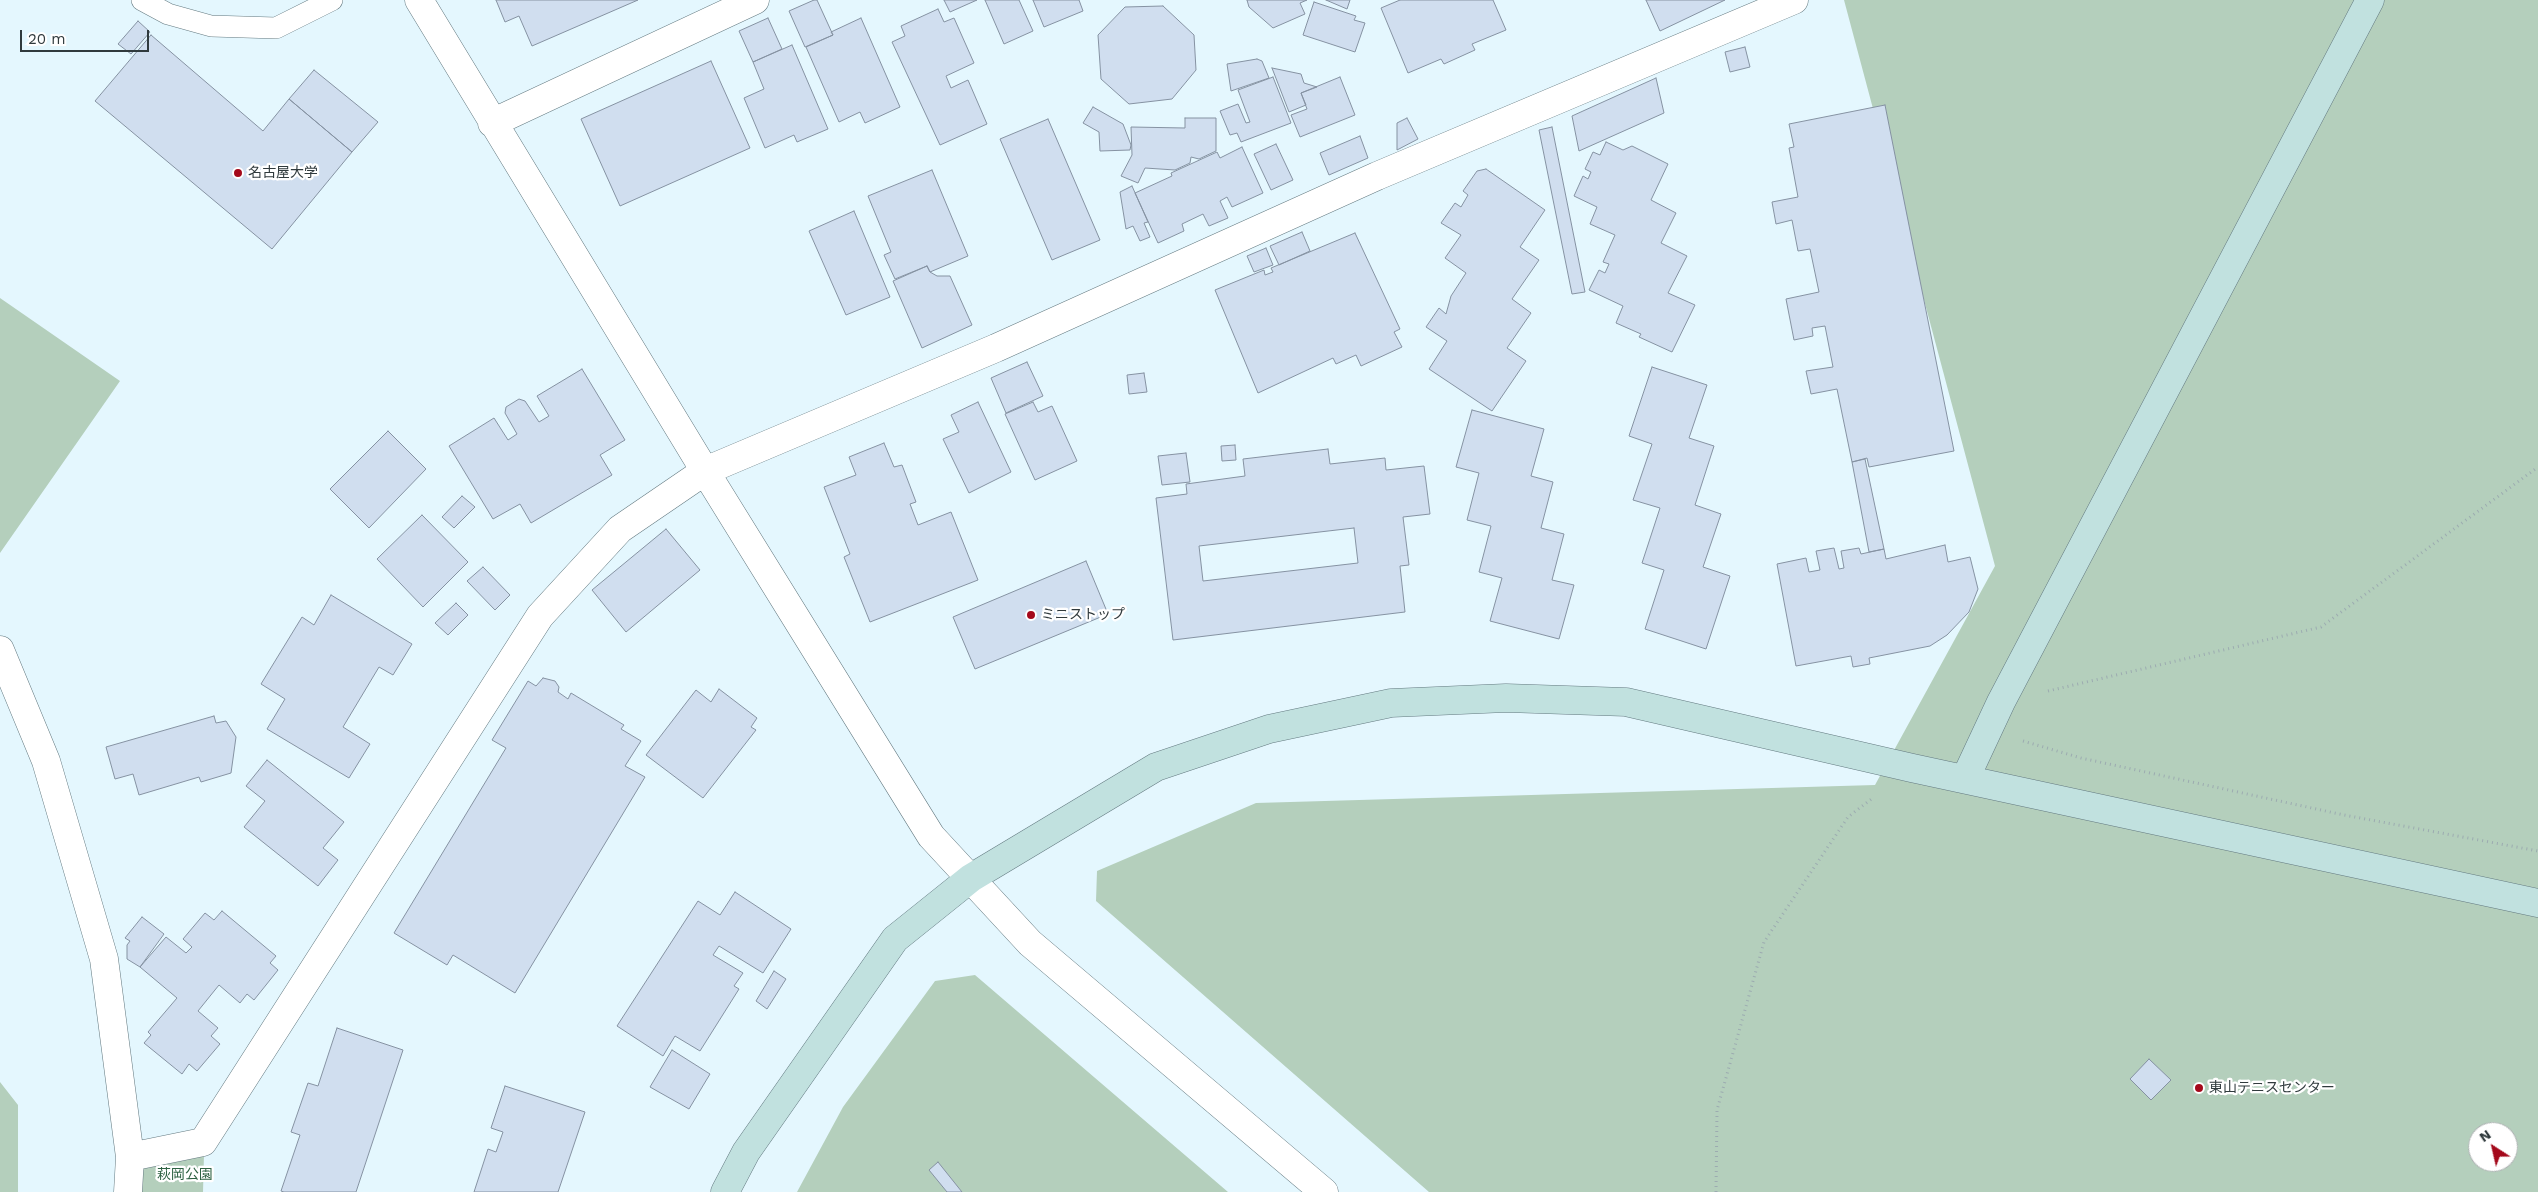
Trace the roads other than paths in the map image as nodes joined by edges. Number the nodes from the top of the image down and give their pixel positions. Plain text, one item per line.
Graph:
1 (142, 0) edge
2 (332, 0) edge
3 (419, 0) edge
4 (755, 0) edge
5 (1794, 0) edge
6 (2370, 0) edge
7 (492, 123) junction
8 (705, 471) junction
9 (0, 650) edge
10 (1966, 779) junction
11 (971, 878) junction
12 (2538, 903) edge
13 (130, 1157) junction
14 (128, 1192) edge
15 (725, 1192) edge
16 (1324, 1192) edge

1 - 2 lane
3 - 7 street
4 - 7 street
5 - 8 street
6 - 10 street
7 - 8 street
8 - 11 street
8 - 13 street
9 - 13 street
10 - 11 street
10 - 12 street
11 - 15 street
11 - 16 street
13 - 14 street

